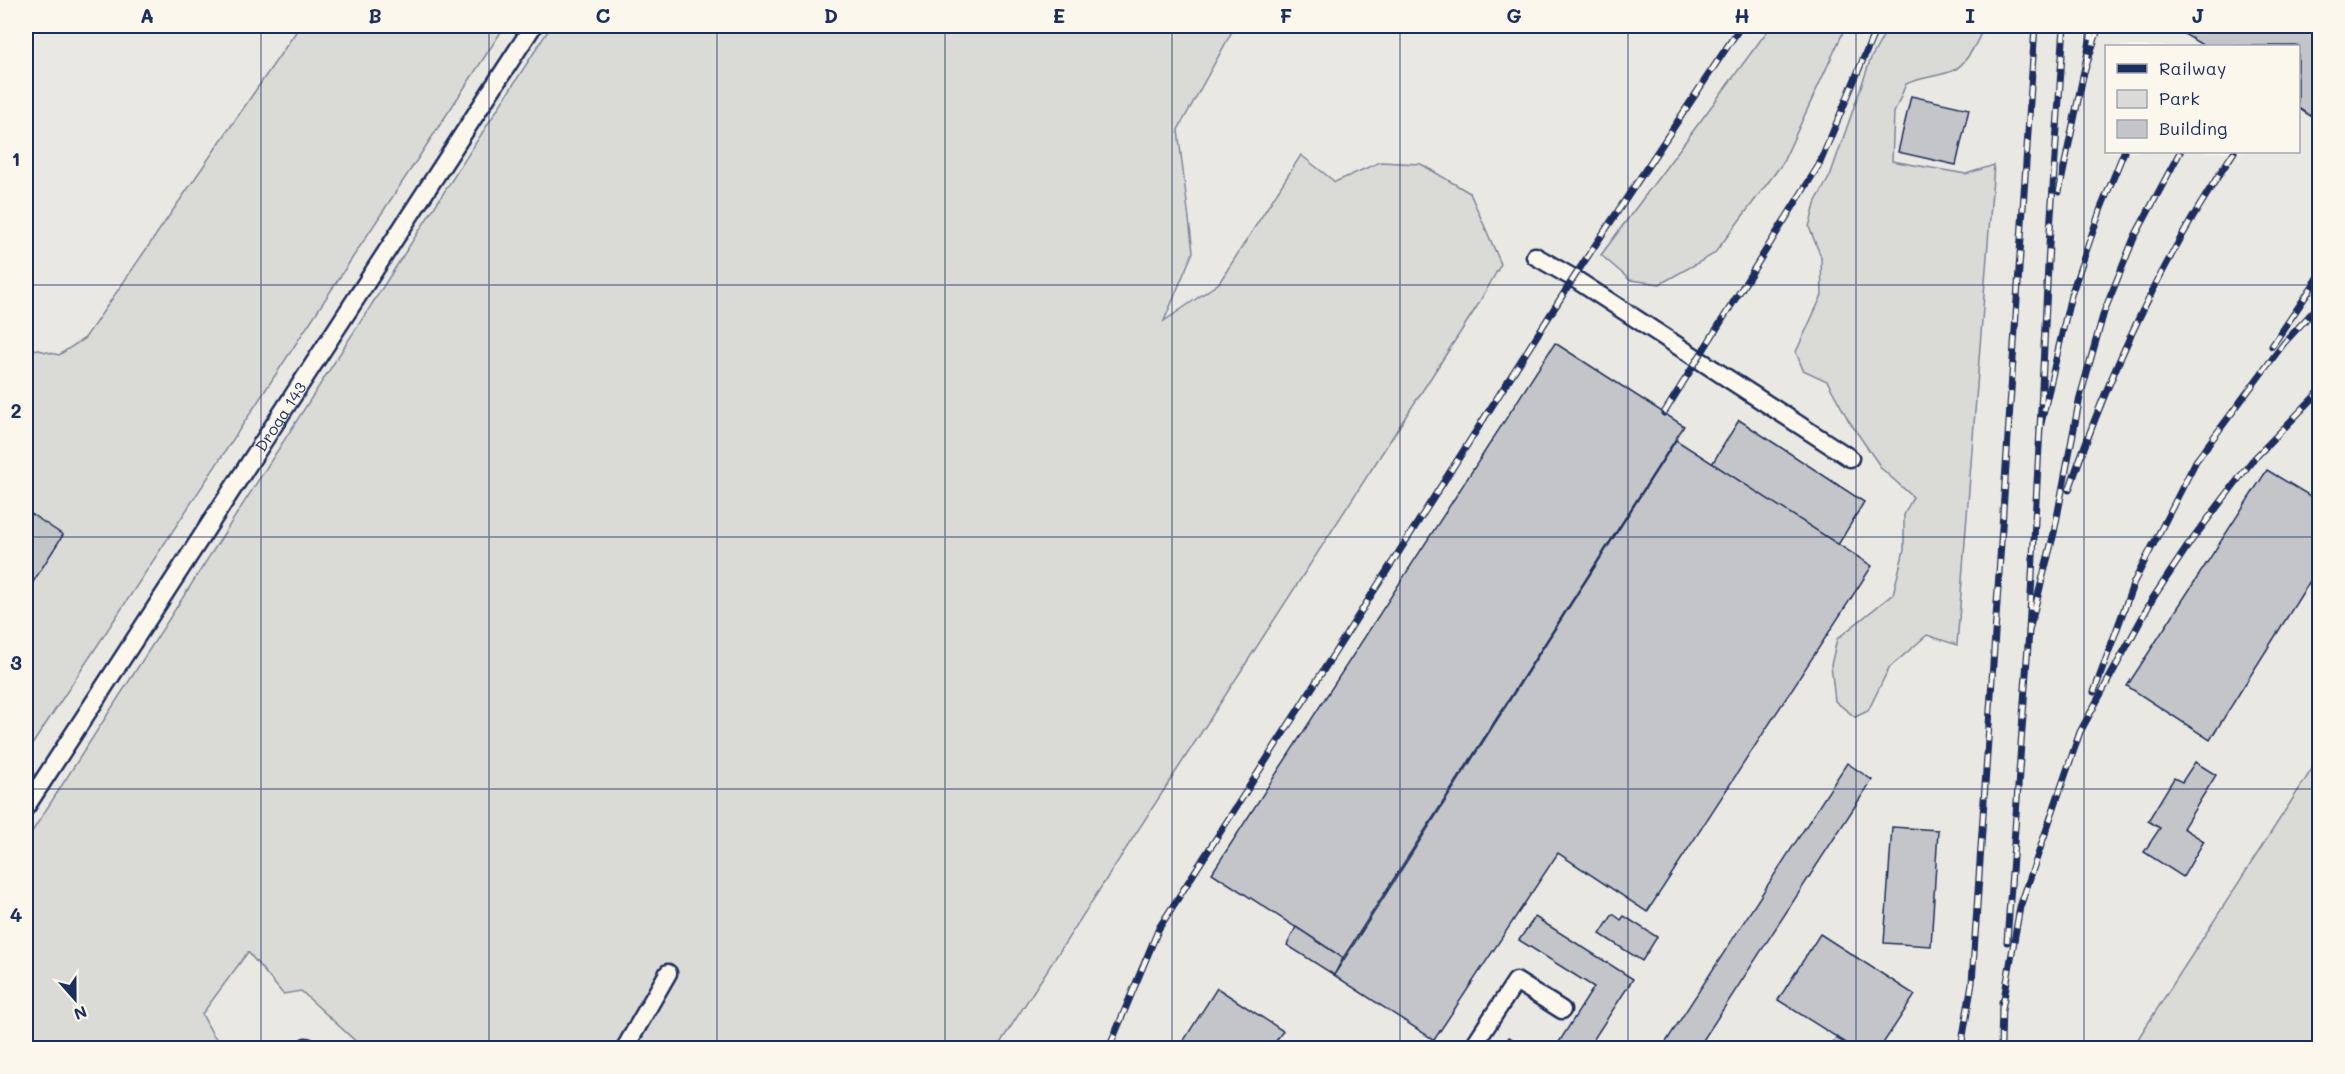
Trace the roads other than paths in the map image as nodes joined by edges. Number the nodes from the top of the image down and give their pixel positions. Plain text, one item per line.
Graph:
1 (534, 26) edge
2 (1535, 256) dead end
3 (1850, 458) dead end
4 (26, 807) edge
5 (668, 974) dead end
6 (1562, 1010) dead end
7 (625, 1048) edge
8 (1472, 1048) edge

1 - 4 lane, Droga 143
2 - 3 lane
5 - 7 lane
6 - 8 lane

